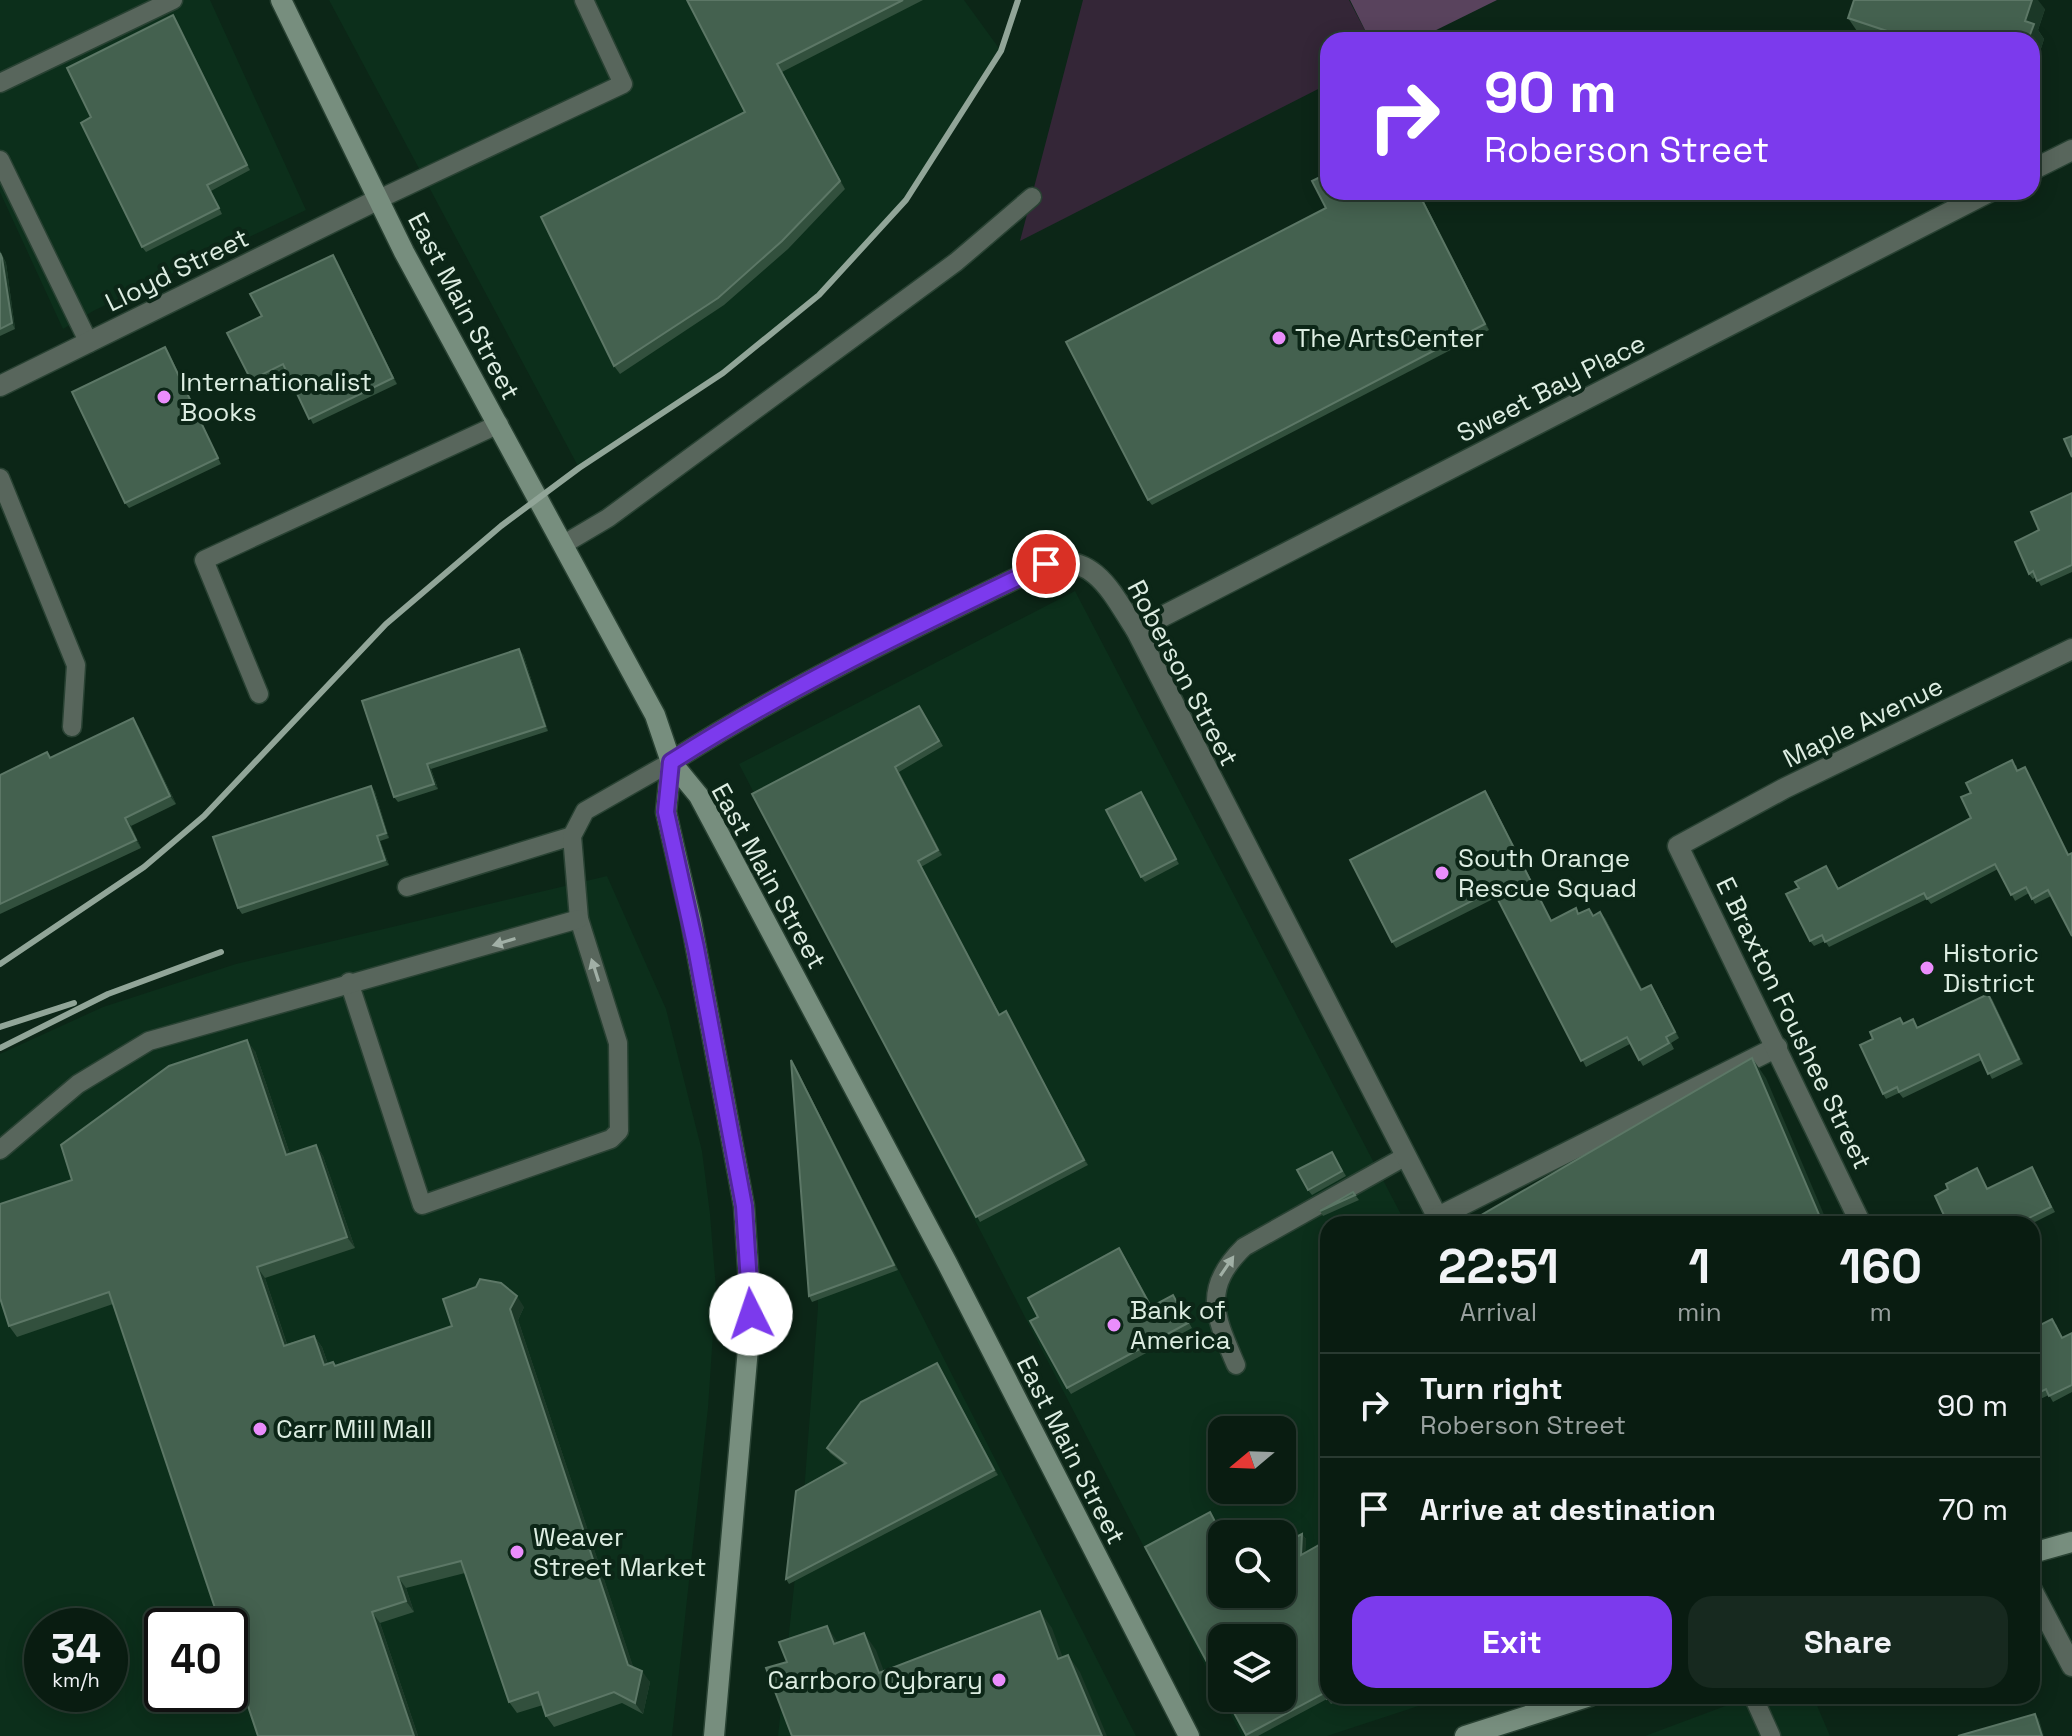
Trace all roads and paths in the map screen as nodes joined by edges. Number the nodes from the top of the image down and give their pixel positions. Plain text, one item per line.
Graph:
1 (173, 0) edge
2 (281, 0) edge
3 (584, 0) edge
4 (0, 83) edge
5 (2072, 150) edge
6 (0, 160) edge
7 (2040, 166) edge
8 (1032, 197) dead end
9 (377, 200) junction
10 (1973, 200) edge
11 (89, 343) junction
12 (0, 386) edge
13 (499, 424) junction
14 (0, 478) edge
15 (564, 544) junction
16 (1136, 630) junction
17 (2072, 649) edge
18 (259, 694) dead end
19 (72, 727) dead end
20 (671, 762) junction
21 (572, 836) junction
22 (1678, 846) joint
23 (407, 887) dead end
24 (579, 919) junction
25 (349, 982) junction
26 (1777, 1047) junction
27 (0, 1150) edge
28 (1406, 1156) junction
29 (1438, 1216) edge
30 (1448, 1216) edge
31 (1857, 1216) edge
32 (1236, 1365) dead end
33 (2072, 1542) edge
34 (2040, 1551) edge
35 (2040, 1605) edge
36 (2072, 1666) edge
37 (1565, 1704) edge
38 (1757, 1704) edge
39 (714, 1736) edge
40 (1189, 1736) edge
41 (1465, 1736) edge
42 (1771, 1736) edge

1 - 4 lane
2 - 9 main road, East Main Street
3 - 9 lane
5 - 7 street
6 - 11 lane
8 - 15 lane
9 - 11 street, Lloyd Street
9 - 13 main road, East Main Street
10 - 16 street, Sweet Bay Place
11 - 12 street, Lloyd Street
13 - 15 main road, East Main Street
13 - 18 lane
14 - 19 lane
15 - 20 main road, East Main Street
16 - 20 street, Roberson Street
16 - 28 street, Roberson Street
17 - 22 street, Maple Avenue
20 - 21 lane
20 - 39 main road
20 - 40 main road, East Main Street
21 - 23 lane
21 - 24 lane
22 - 26 street, E Braxton Foushee Street
24 -> 25 lane
25 -> 24 lane
25 - 27 lane
26 - 30 street
26 - 31 street, E Braxton Foushee Street
28 - 29 street, Roberson Street
32 -> 28 lane
33 - 34 main road
35 - 36 street
37 - 41 main road
38 - 42 lane

